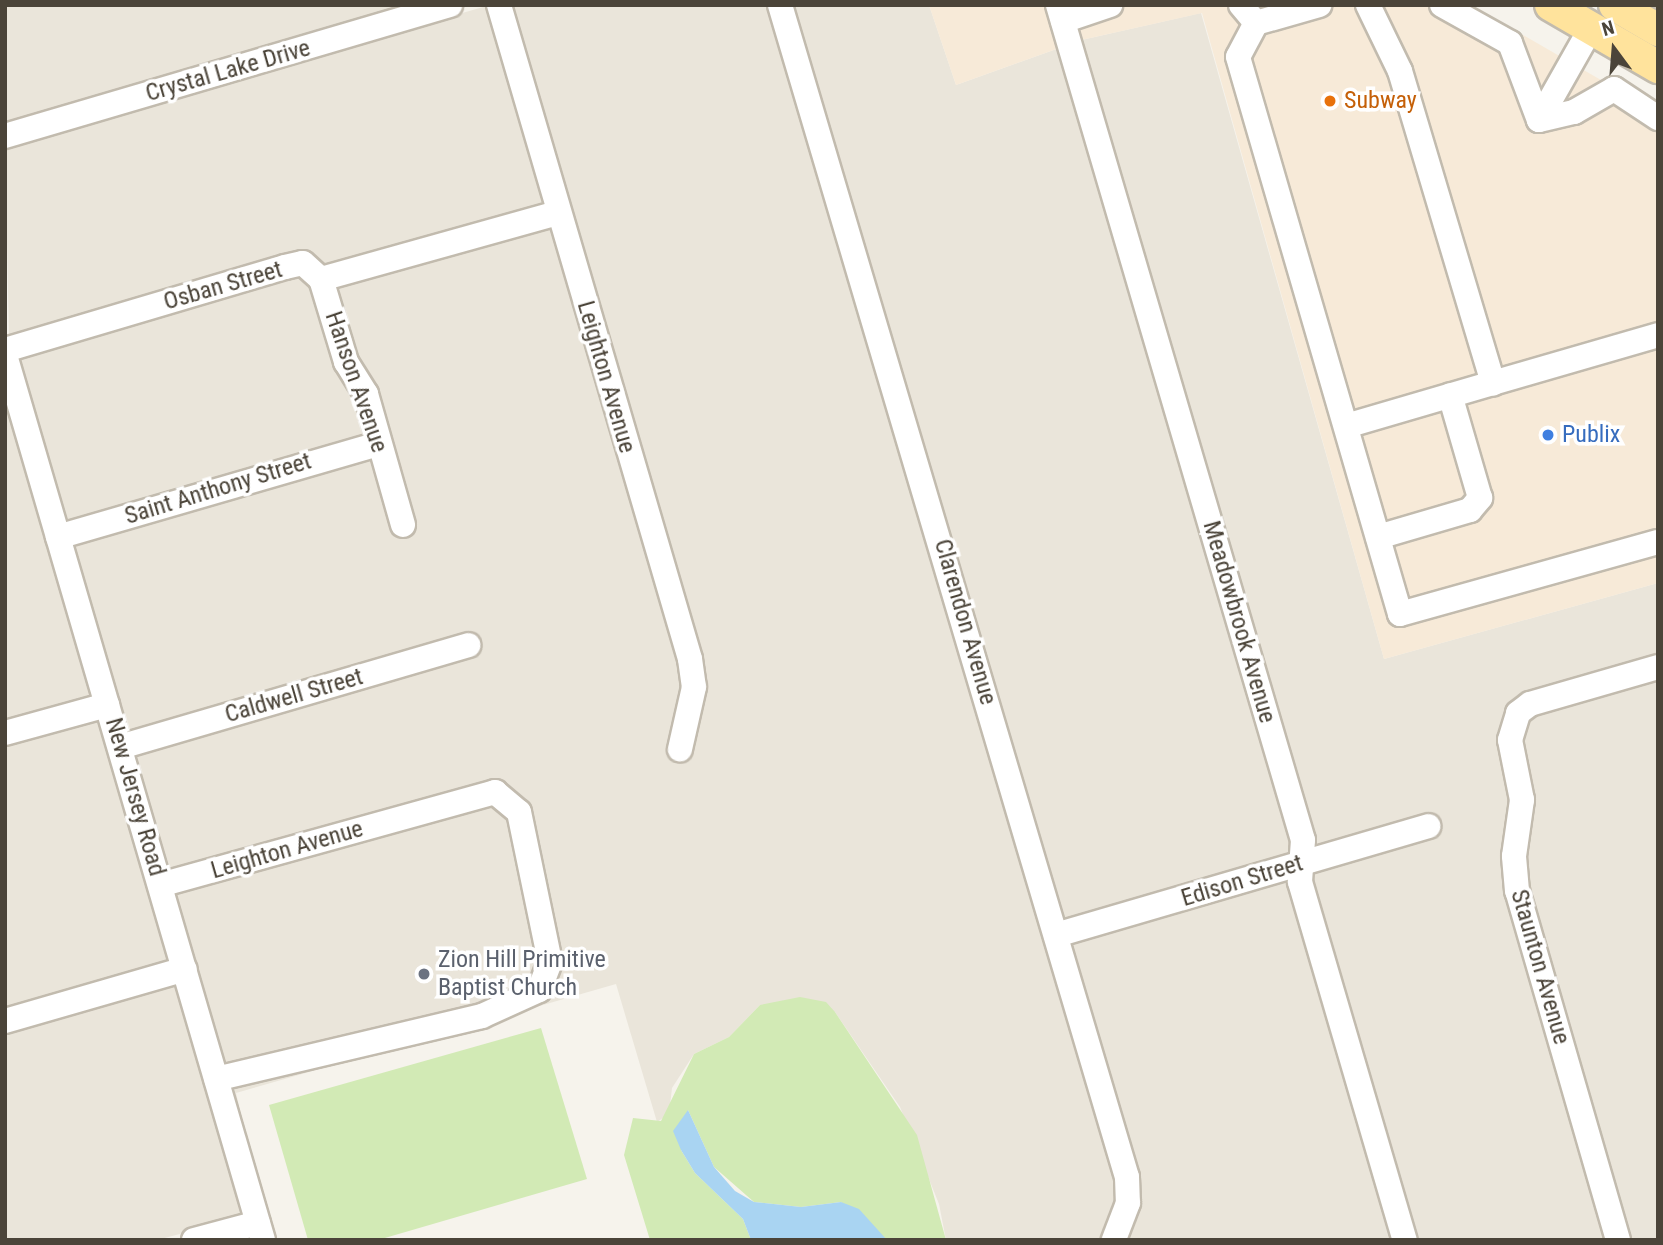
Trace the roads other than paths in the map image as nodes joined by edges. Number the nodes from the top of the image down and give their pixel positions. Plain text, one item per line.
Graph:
1 (450, 5) edge
2 (499, 5) edge
3 (780, 5) edge
4 (1319, 5) edge
5 (1368, 5) edge
6 (1443, 5) edge
7 (1551, 5) edge
8 (1615, 5) edge
9 (1106, 6) edge
10 (423, 9) edge
11 (1255, 11) edge
12 (1060, 13) edge
13 (1591, 28) junction
14 (1658, 30) edge
15 (1658, 46) edge
16 (1658, 67) edge
17 (1658, 118) edge
18 (1539, 120) junction
19 (5, 136) edge
20 (558, 213) junction
21 (320, 279) junction
22 (1658, 335) edge
23 (5, 350) edge
24 (5, 355) edge
25 (1493, 383) junction
26 (1450, 396) junction
27 (1346, 426) junction
28 (379, 444) junction
29 (403, 525) dead end
30 (58, 537) junction
31 (1378, 537) junction
32 (1658, 542) edge
33 (468, 645) dead end
34 (1658, 667) edge
35 (107, 705) junction
36 (5, 733) edge
37 (120, 747) junction
38 (680, 749) dead end
39 (1428, 826) dead end
40 (1304, 862) junction
41 (160, 885) junction
42 (1056, 935) junction
43 (185, 969) junction
44 (5, 1021) edge
45 (216, 1079) junction
46 (261, 1231) edge
47 (194, 1240) edge
48 (1114, 1240) edge
49 (1405, 1240) edge
50 (1618, 1240) edge

1 - 10 street, Crystal Lake Drive
2 - 20 street, Leighton Avenue
3 - 42 street, Clarendon Avenue
4 - 11 street
5 - 25 street
6 - 18 street
7 - 13 main road
8 - 14 main road
9 - 12 street
10 - 19 street, Crystal Lake Drive
11 - 27 street
12 - 40 street, Meadowbrook Avenue
13 - 15 main road
13 - 16 main road
13 - 18 street
17 - 18 street
20 - 21 street, Osban Street
20 - 38 street, Leighton Avenue
21 - 23 street, Osban Street
21 - 28 street, Hanson Avenue
22 - 25 street
24 - 30 street, New Jersey Road
25 - 26 street
26 - 27 street
26 - 31 street
27 - 31 street
28 - 29 street, Hanson Avenue
28 - 30 street, Saint Anthony Street
30 - 35 street, New Jersey Road
31 - 32 street
33 - 37 street, Caldwell Street
34 - 50 street, Staunton Avenue
35 - 36 street
35 - 37 street, New Jersey Road
37 - 41 street, New Jersey Road
39 - 40 street, Edison Street
40 - 42 street, Edison Street
40 - 49 street, Meadowbrook Avenue
41 - 43 street, New Jersey Road
41 - 45 street, Leighton Avenue
42 - 48 street, Clarendon Avenue
43 - 44 street
43 - 45 street, New Jersey Road
45 - 46 street, New Jersey Road
46 - 47 street

